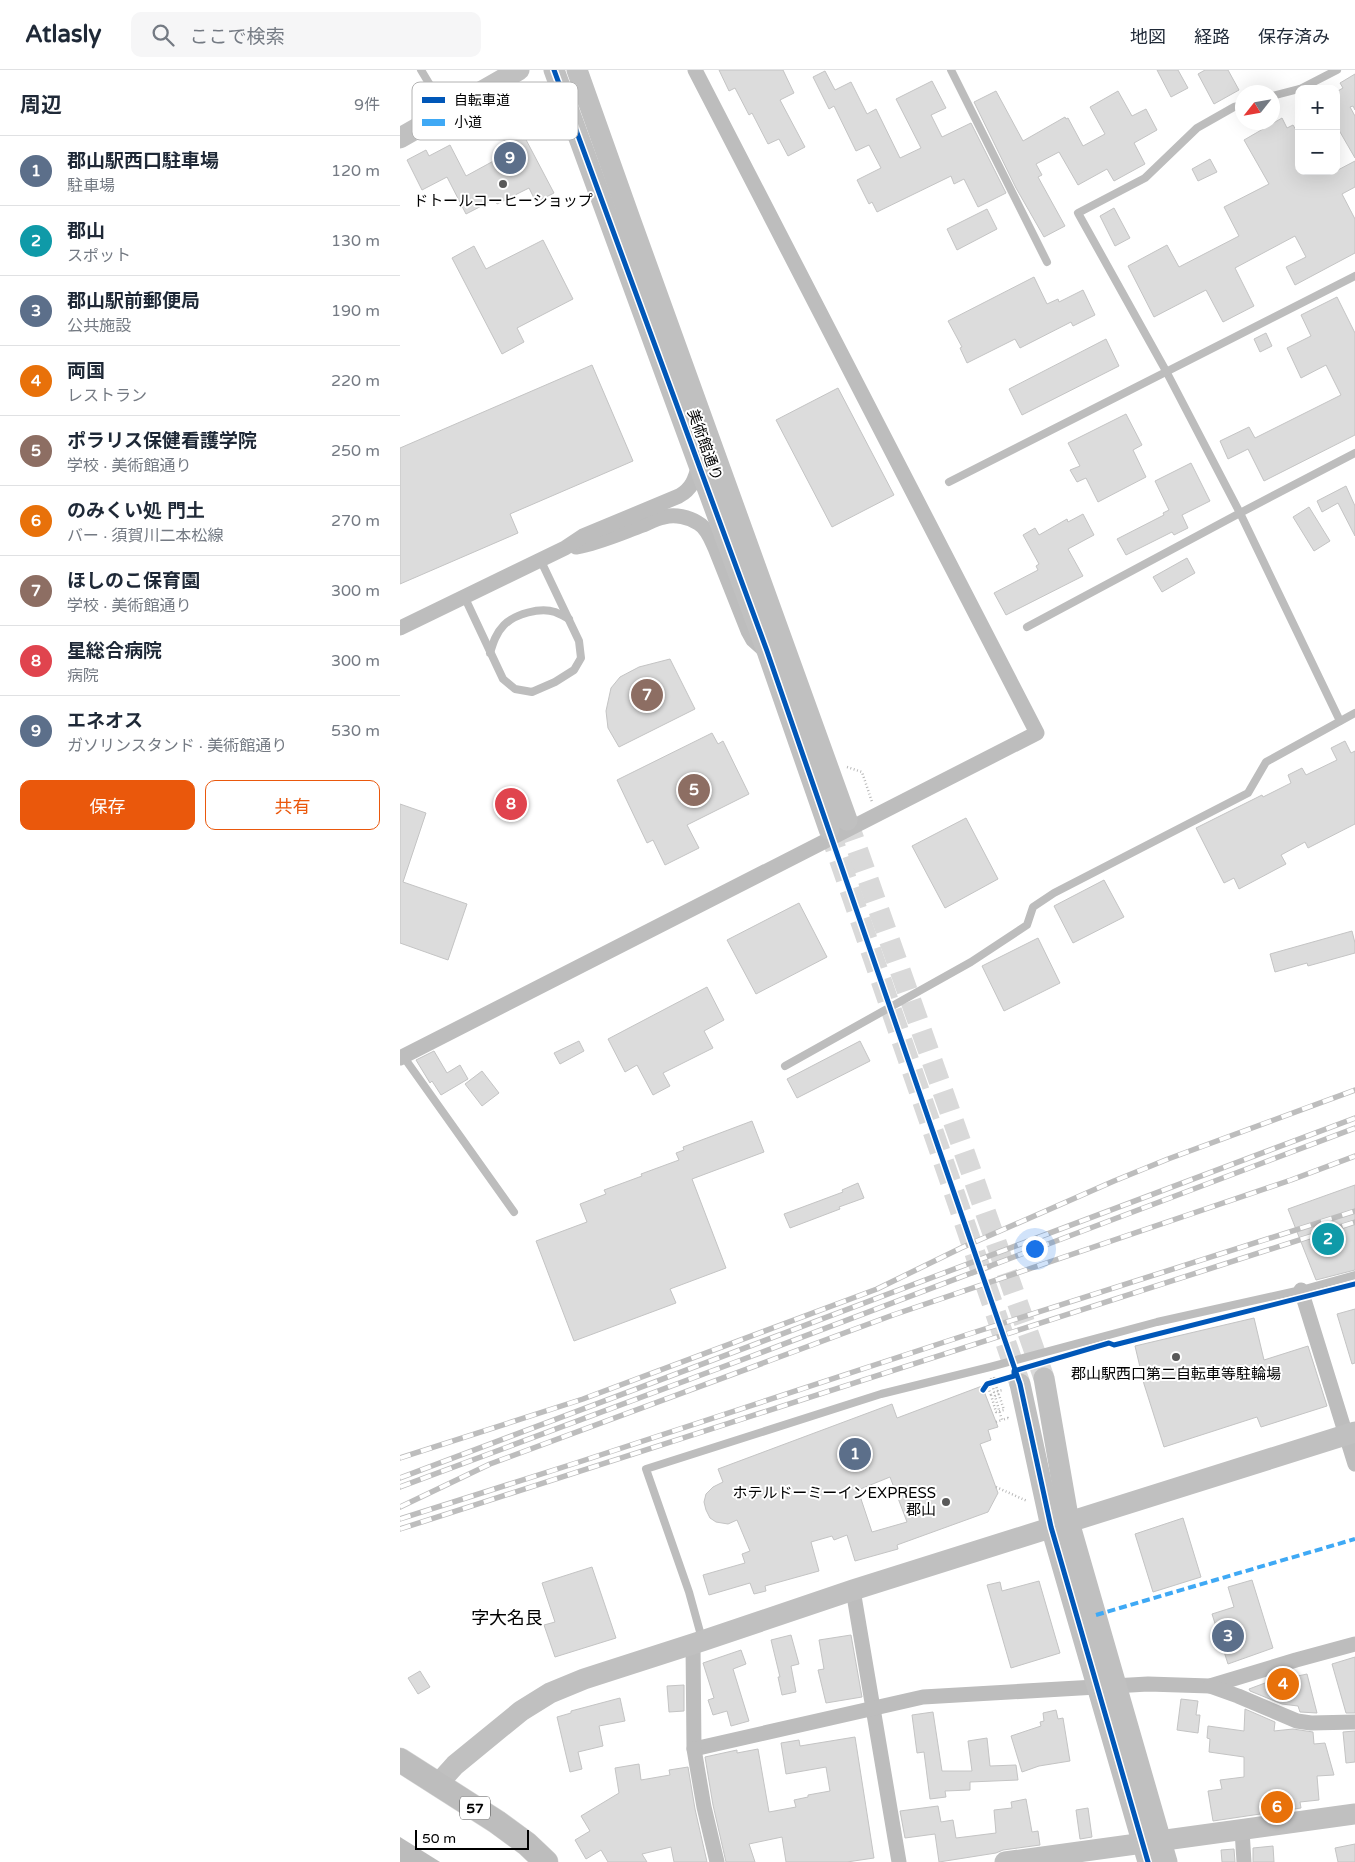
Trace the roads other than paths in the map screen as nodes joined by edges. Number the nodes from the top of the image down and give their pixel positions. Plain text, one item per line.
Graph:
1 (421, 70) edge
2 (518, 70) edge
3 (554, 70) edge
4 (577, 70) edge
5 (695, 70) edge
6 (951, 70) edge
7 (1337, 70) edge
8 (428, 82) edge
9 (497, 82) edge
10 (558, 82) edge
11 (1307, 85) edge
12 (1295, 90) edge
13 (1280, 94) edge
14 (1235, 107) edge
15 (412, 131) edge
16 (578, 135) edge
17 (400, 138) edge
18 (1047, 262) dead end
19 (1355, 276) edge
20 (1166, 370) junction
21 (1355, 453) edge
22 (699, 465) junction
23 (949, 482) dead end
24 (1240, 513) junction
25 (565, 548) junction
26 (540, 559) junction
27 (464, 596) junction
28 (569, 619) junction
29 (1026, 627) dead end
30 (400, 628) edge
31 (766, 651) junction
32 (490, 653) junction
33 (1355, 713) edge
34 (1340, 721) junction
35 (402, 1057) edge
36 (785, 1066) dead end
37 (514, 1212) dead end
38 (1355, 1275) edge
39 (1301, 1290) junction
40 (1044, 1378) tunnel mouth
41 (1010, 1387) tunnel mouth
42 (1351, 1433) edge
43 (1355, 1464) edge
44 (1060, 1524) junction
45 (852, 1590) junction
46 (698, 1643) junction
47 (1355, 1644) edge
48 (1210, 1686) junction
49 (1107, 1687) junction
50 (874, 1708) junction
51 (1355, 1722) edge
52 (694, 1749) junction
53 (400, 1760) edge
54 (437, 1785) junction
55 (1355, 1814) edge
56 (1242, 1830) junction
57 (1150, 1849) edge
58 (1052, 1858) edge
59 (546, 1862) edge
60 (717, 1862) edge
61 (899, 1862) edge
62 (1005, 1862) edge
63 (1167, 1862) edge
64 (1244, 1862) edge

1 - 8 lane
2 - 9 street
3 - 10 street, 美術館通り
4 - 31 street, 美術館通り
5 - 35 street
6 - 18 lane
7 - 11 lane
12 - 13 lane
14 - 20 lane
15 - 17 street
16 - 22 street, 美術館通り
19 - 20 lane
20 - 23 lane
20 - 24 lane
21 - 24 lane
22 - 25 street
22 - 31 street, 美術館通り
24 - 29 lane
24 - 34 lane
25 - 26 street
25 - 31 street
26 - 27 street
26 - 28 lane
27 - 30 street
27 - 32 lane
28 - 32 lane
28 - 32 lane
33 - 34 lane
34 - 36 lane
35 - 37 lane
38 - 39 lane
39 - 42 street
39 - 46 lane
40 - 44 street
41 - 44 street
42 - 43 street
42 - 44 street
44 - 45 street
44 - 49 street
45 - 46 street
45 - 50 street
46 - 52 street
46 - 54 street
47 - 48 street
48 - 49 street
48 - 51 street
49 - 50 street
49 - 57 street
50 - 52 street
50 - 61 street
52 - 60 street
53 - 54 main road, 57
54 - 59 main road, 57
55 - 56 street
56 - 57 street
56 - 64 street
57 - 58 street
57 - 63 street
58 - 62 street

